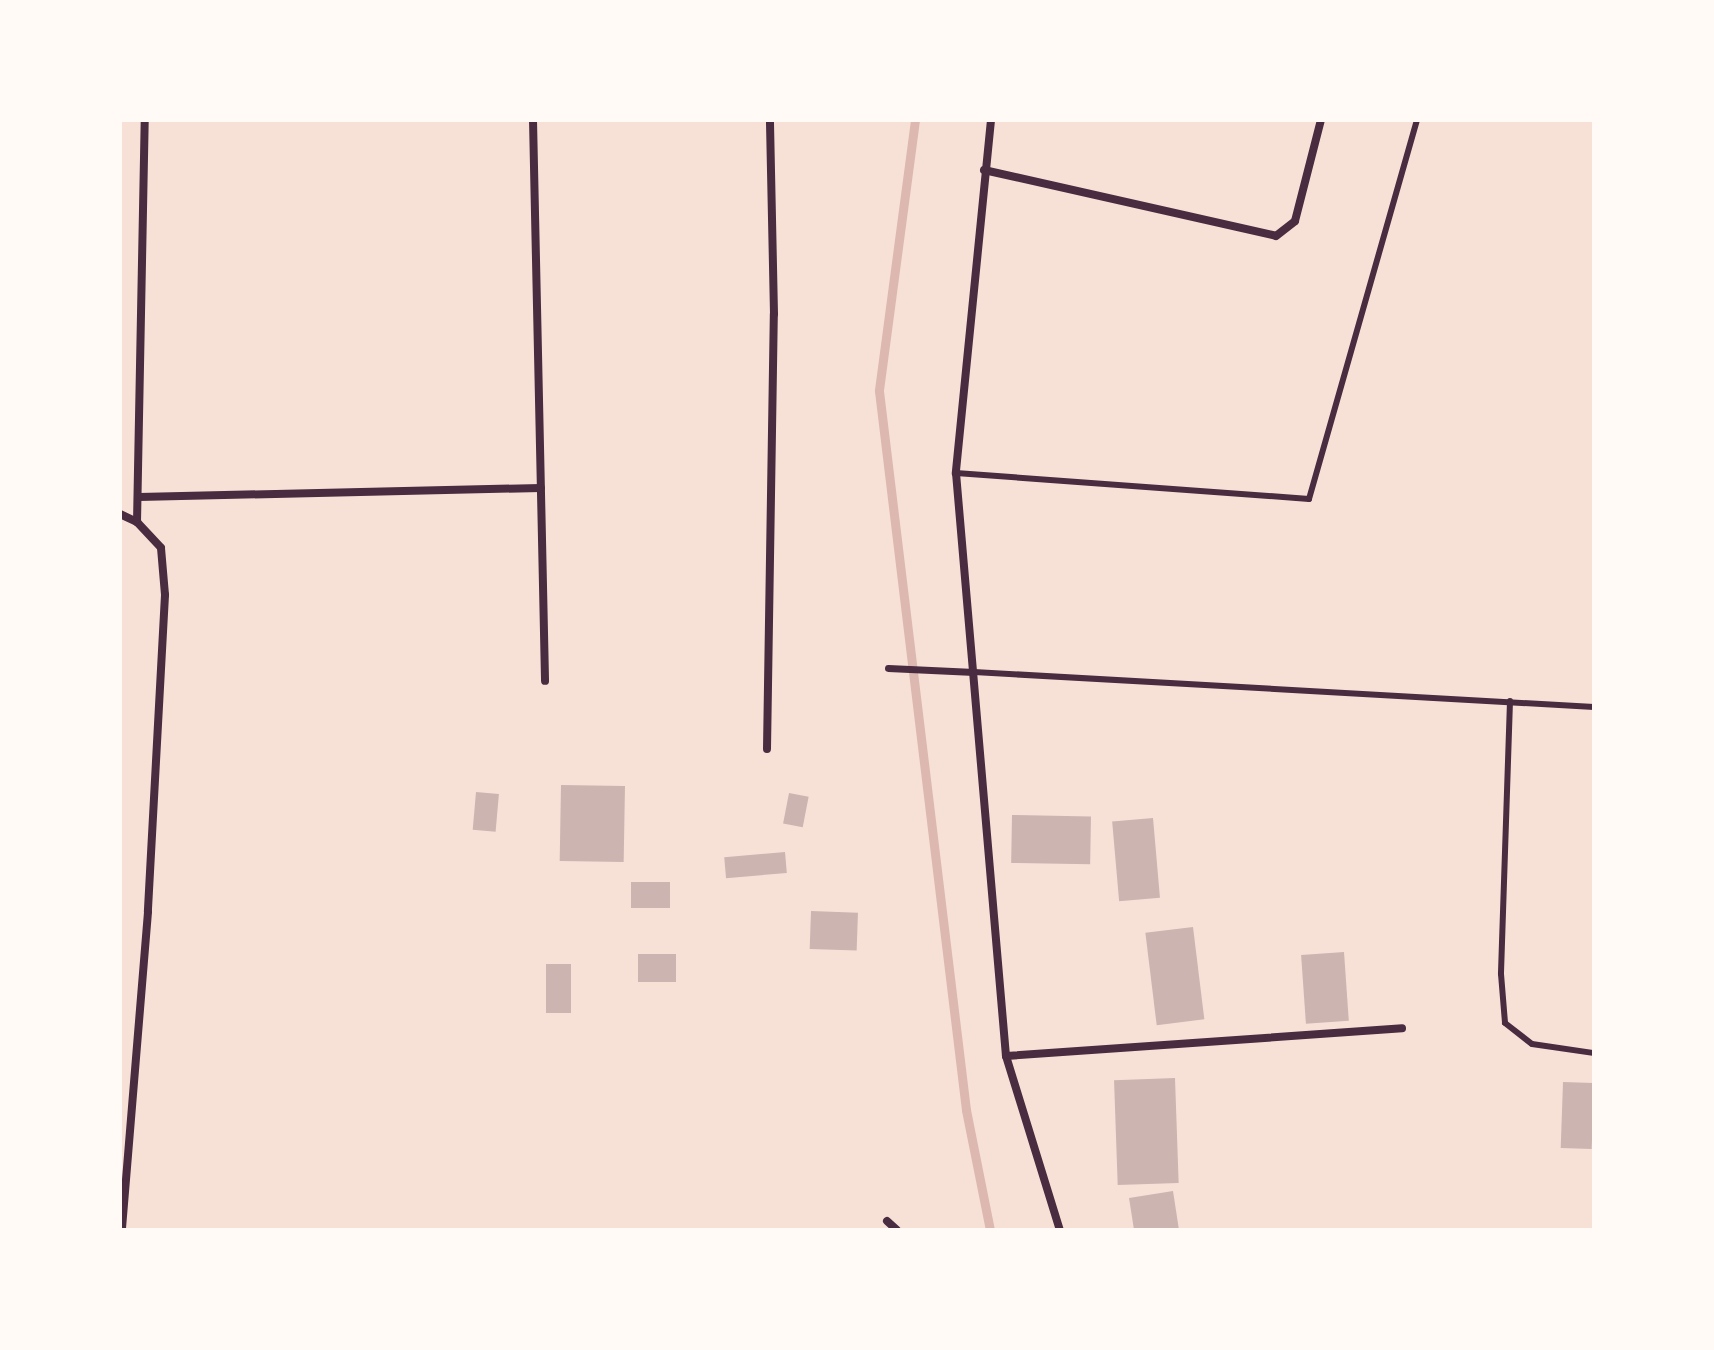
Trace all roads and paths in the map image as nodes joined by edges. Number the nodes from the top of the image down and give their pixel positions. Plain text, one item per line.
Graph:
1 (145, 120) edge
2 (533, 120) edge
3 (770, 120) edge
4 (991, 120) edge
5 (1321, 120) edge
6 (1417, 120) edge
7 (984, 170) junction
8 (956, 473) junction
9 (541, 488) junction
10 (139, 497) junction
11 (120, 514) edge
12 (137, 522) junction
13 (888, 668) dead end
14 (974, 672) junction
15 (545, 681) dead end
16 (1510, 701) junction
17 (1594, 707) edge
18 (767, 749) dead end
19 (1402, 1028) dead end
20 (1594, 1053) edge
21 (1006, 1056) junction
22 (122, 1230) edge
23 (887, 1230) edge
24 (897, 1230) edge
25 (1060, 1230) edge

1 - 10 street
2 - 9 street
3 - 18 street
4 - 7 street
5 - 7 street
6 - 8 lane
7 - 8 street
8 - 14 street
9 - 10 street
9 - 15 street
10 - 12 street
11 - 12 street
12 - 22 street
13 - 14 street
14 - 16 lane
14 - 21 street
16 - 17 lane
16 - 20 lane
19 - 21 street
21 - 25 street
23 - 24 street

